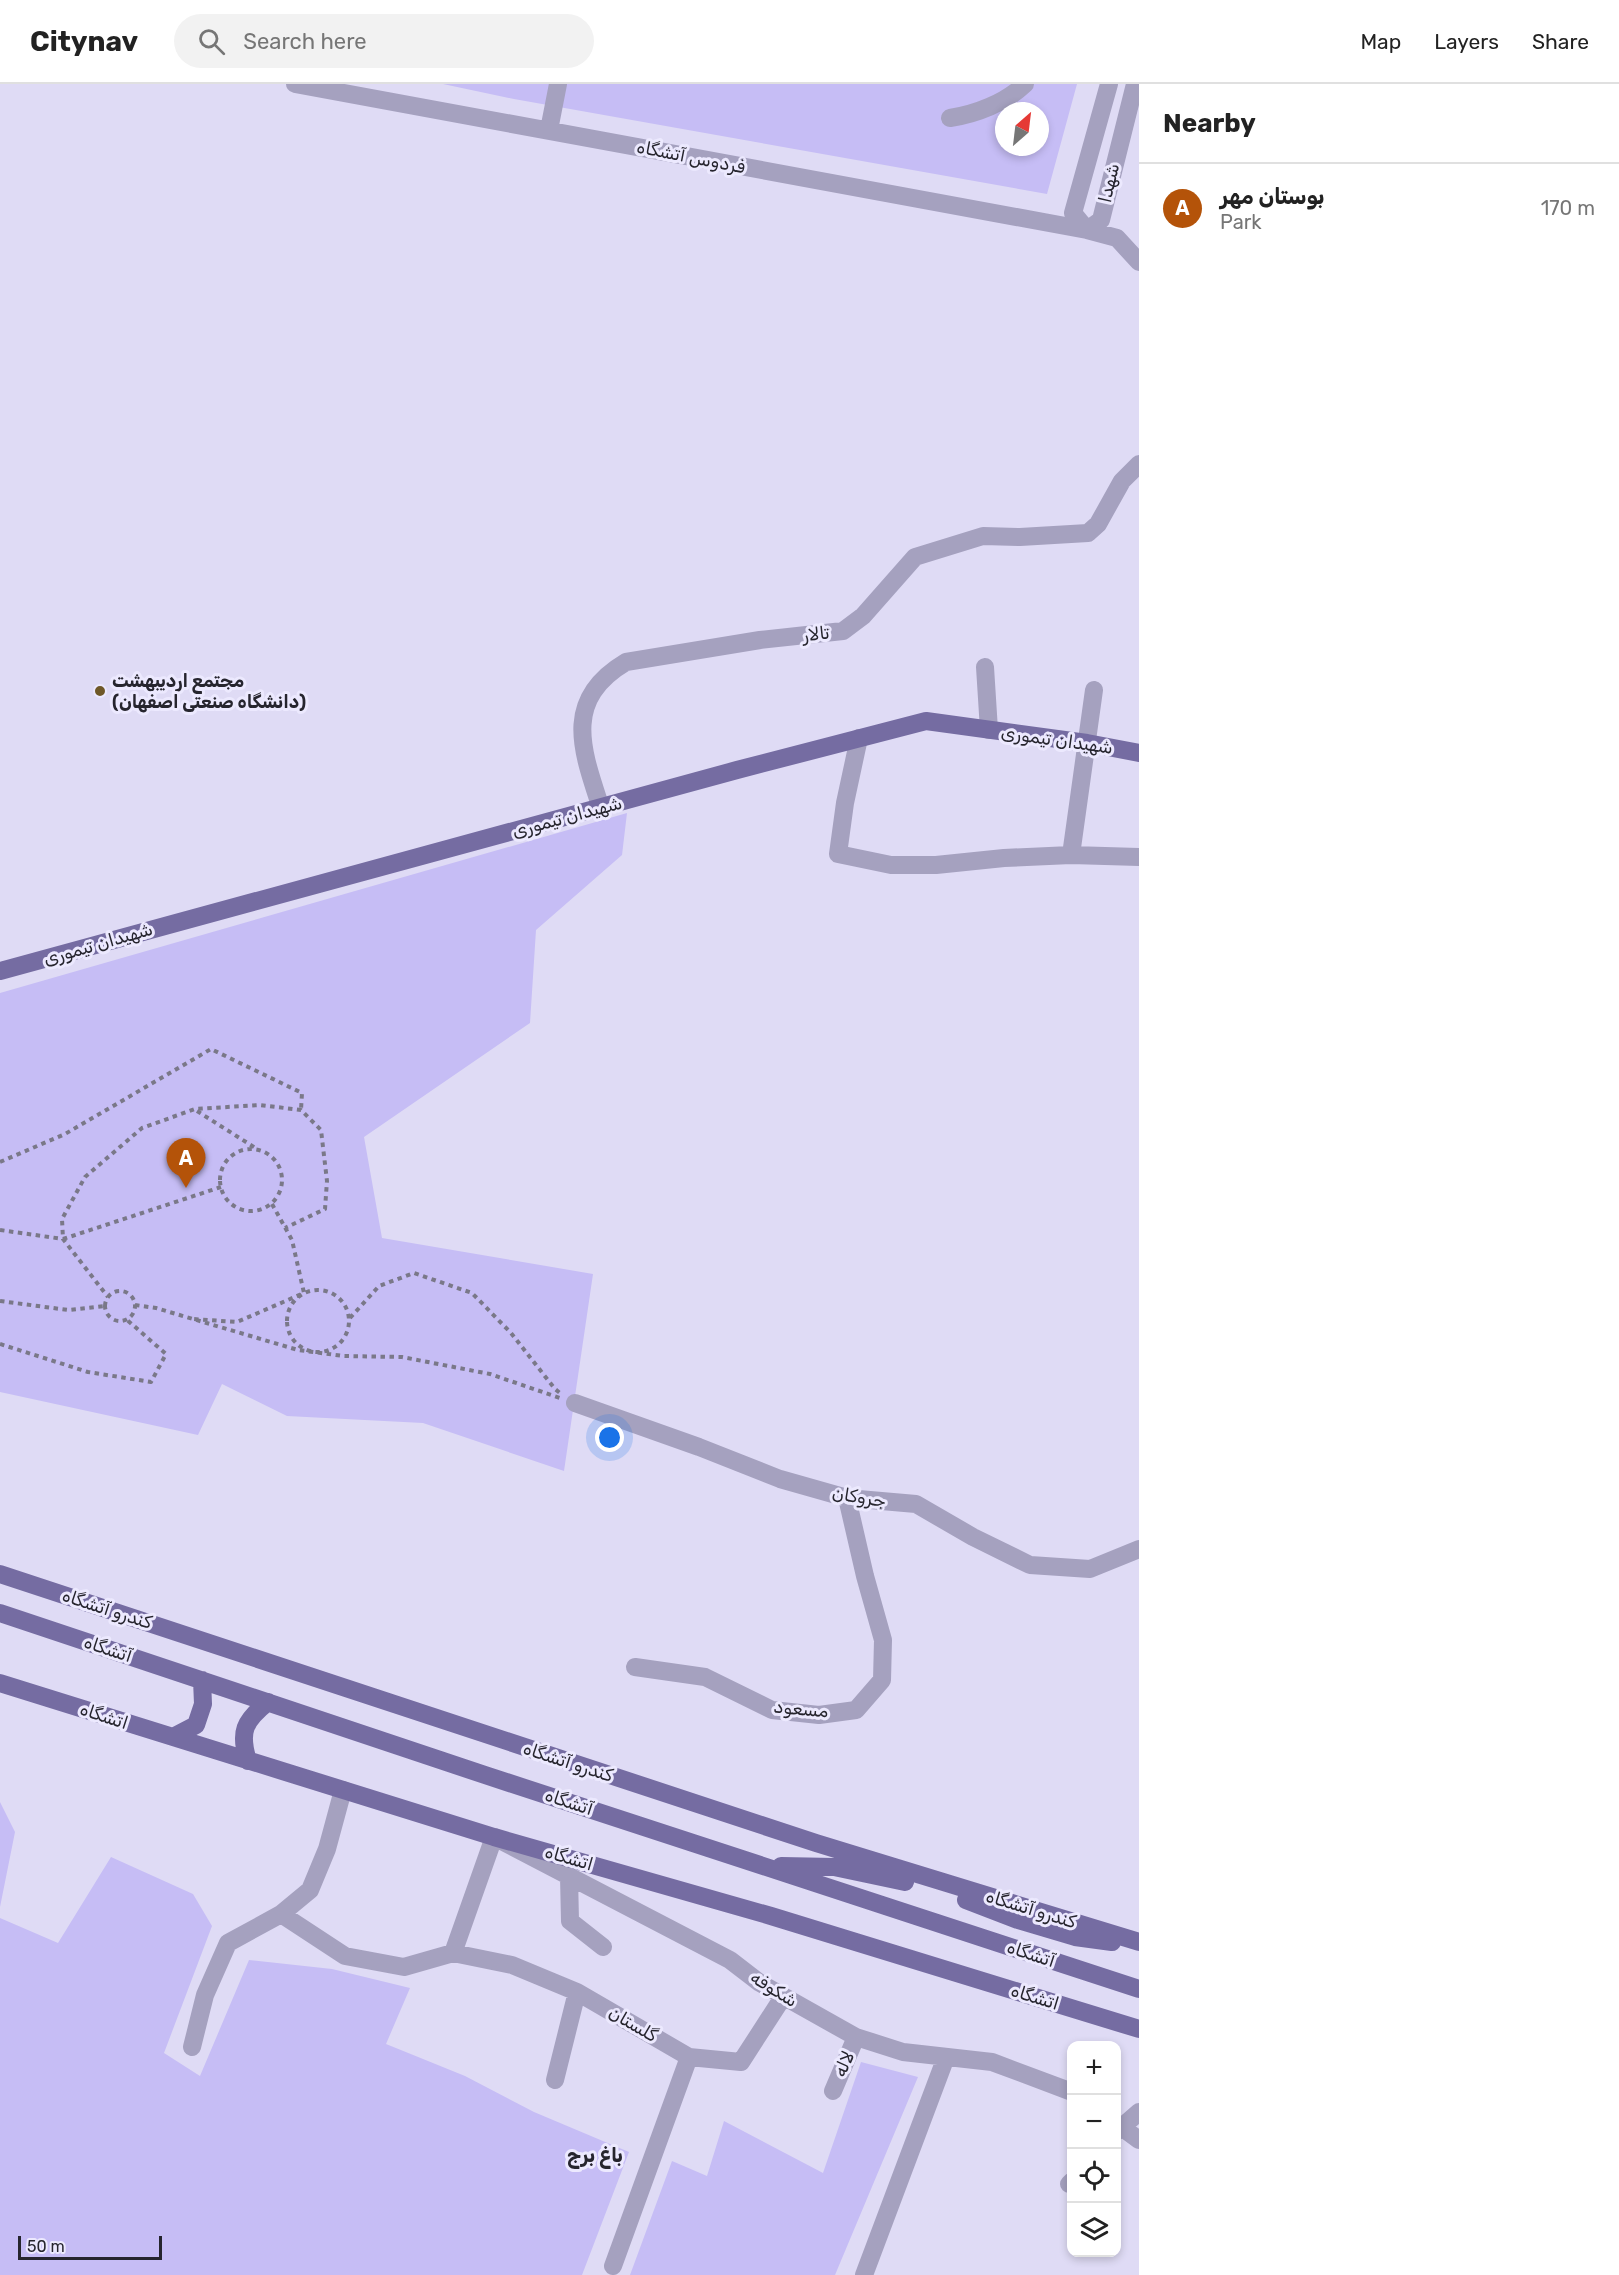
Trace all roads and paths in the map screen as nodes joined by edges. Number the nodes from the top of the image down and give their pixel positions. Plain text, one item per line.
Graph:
1 (295, 84) edge
2 (558, 84) edge
3 (1025, 84) edge
4 (1109, 84) edge
5 (1135, 84) edge
6 (950, 118) dead end
7 (549, 130) junction
8 (1086, 230) junction
9 (1139, 262) edge
10 (1139, 464) edge
11 (985, 667) dead end
12 (1094, 690) dead end
13 (989, 730) junction
14 (859, 738) junction
15 (1087, 743) junction
16 (1139, 753) edge
17 (601, 808) junction
18 (1071, 855) junction
19 (1139, 857) edge
20 (0, 971) edge
21 (195, 1110) junction
22 (301, 1110) junction
23 (257, 1149) junction
24 (0, 1162) edge
25 (221, 1187) junction
26 (272, 1204) junction
27 (285, 1228) junction
28 (0, 1230) edge
29 (63, 1239) junction
30 (304, 1293) junction
31 (108, 1297) junction
32 (0, 1301) edge
33 (135, 1305) junction
34 (105, 1306) junction
35 (350, 1318) junction
36 (126, 1319) junction
37 (193, 1319) junction
38 (0, 1344) edge
39 (318, 1353) junction
40 (575, 1403) junction
41 (847, 1498) junction
42 (1139, 1549) edge
43 (0, 1574) edge
44 (0, 1613) edge
45 (635, 1667) dead end
46 (202, 1680) junction
47 (0, 1683) edge
48 (268, 1702) junction
49 (173, 1737) junction
50 (248, 1761) junction
51 (343, 1790) junction
52 (494, 1837) junction
53 (761, 1866) junction
54 (569, 1876) junction
55 (280, 1914) junction
56 (1139, 1943) edge
57 (603, 1947) dead end
58 (453, 1953) junction
59 (1139, 1989) edge
60 (577, 1992) junction
61 (783, 1997) junction
62 (1139, 2028) edge
63 (856, 2037) junction
64 (192, 2047) dead end
65 (689, 2057) junction
66 (946, 2057) junction
67 (555, 2080) dead end
68 (1067, 2090) edge
69 (833, 2091) dead end
70 (1139, 2112) edge
71 (1121, 2125) edge
72 (1121, 2129) edge
73 (1139, 2140) edge
74 (613, 2266) dead end
75 (864, 2275) edge

1 - 7 street, فردوس آتشگاه
2 - 7 street
3 - 6 street
4 - 8 street, شهدا
5 - 8 street, شهدا
7 - 8 street, فردوس آتشگاه
8 - 9 street, فردوس آتشگاه
10 - 17 street, تالار
11 - 13 street
12 - 15 street
13 - 14 main road, شهیدان تیموری
13 - 15 main road, شهیدان تیموری
14 - 17 main road, شهیدان تیموری
14 - 18 street
15 - 16 main road, شهیدان تیموری
15 - 18 street
17 - 20 main road, شهیدان تیموری
18 - 19 street
21 - 22 path
21 - 23 path
21 - 29 path
22 - 24 path
22 - 27 path
23 - 25 path
23 - 26 path
25 - 26 path
25 - 29 path
26 - 27 path
27 - 30 path
28 - 29 path
29 - 31 path
30 - 35 path
30 - 37 path
30 - 39 path
31 - 33 path
31 - 34 path
32 - 34 path
33 - 36 path
33 - 37 path
34 - 36 path
35 - 39 path
35 - 40 path
36 - 38 path
37 - 39 path
39 - 40 path
40 - 41 street, جروکان
41 - 42 street, جروکان
41 - 45 street, مسعود
43 - 56 main road, کندرو آتشگاه
44 - 46 main road, آتشگاه
46 - 48 main road, آتشگاه
46 - 49 main road
47 - 49 main road, اتشگاه
48 - 50 main road
48 - 53 main road, آتشگاه
49 - 50 main road, اتشگاه
50 - 51 main road, اتشگاه
51 - 52 main road, اتشگاه
51 - 55 street
52 - 54 street, شکوفه
52 - 58 street
52 - 62 main road, اتشگاه
53 - 56 main road
53 - 59 main road, آتشگاه
54 - 57 street
54 - 61 street, شکوفه
55 - 58 street
55 - 64 street
58 - 60 street, گلستان
60 - 65 street, گلستان
60 - 67 street
61 - 63 street, شکوفه
61 - 65 street, گلستان
63 - 66 street, شکوفه
63 - 69 street, لاله
65 - 74 street
66 - 68 street, شکوفه
66 - 75 street
70 - 71 street
72 - 73 street

